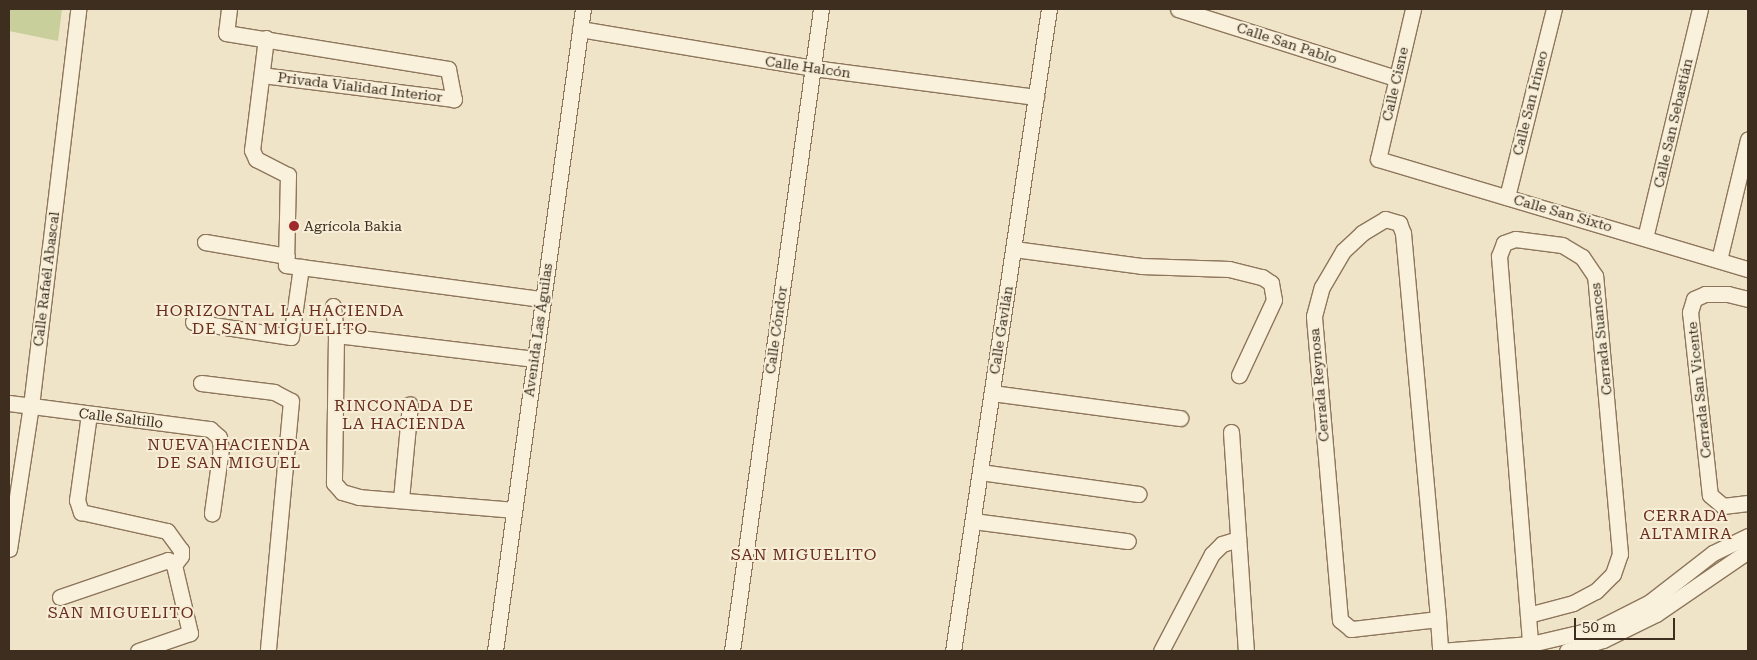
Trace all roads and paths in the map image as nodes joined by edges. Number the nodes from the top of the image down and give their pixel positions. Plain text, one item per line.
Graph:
1 (78, 9) edge
2 (229, 9) edge
3 (583, 9) edge
4 (821, 9) edge
5 (1049, 9) edge
6 (1178, 9) edge
7 (1412, 9) edge
8 (1554, 9) edge
9 (1700, 9) edge
10 (580, 30) junction
11 (266, 38) junction
12 (813, 68) junction
13 (262, 75) junction
14 (1396, 78) junction
15 (1036, 97) junction
16 (1748, 139) edge
17 (1378, 159) joint
18 (1507, 197) junction
19 (1646, 238) junction
20 (205, 242) dead end
21 (1014, 249) junction
22 (287, 256) junction
23 (1719, 260) junction
24 (301, 267) junction
25 (1748, 269) edge
26 (542, 299) junction
27 (1748, 299) edge
28 (333, 306) dead end
29 (193, 322) dead end
30 (336, 335) junction
31 (534, 359) junction
32 (1239, 375) dead end
33 (201, 383) dead end
34 (992, 393) junction
35 (9, 403) edge
36 (410, 404) dead end
37 (31, 406) junction
38 (89, 414) junction
39 (1180, 418) dead end
40 (1231, 432) dead end
41 (980, 472) junction
42 (1138, 494) dead end
43 (401, 499) junction
44 (1748, 503) edge
45 (513, 510) junction
46 (212, 512) dead end
47 (973, 521) junction
48 (1748, 536) edge
49 (1238, 539) junction
50 (1128, 541) dead end
51 (9, 549) edge
52 (1748, 551) edge
53 (167, 562) junction
54 (60, 597) dead end
55 (1528, 615) junction
56 (1438, 619) junction
57 (1531, 648) edge
58 (138, 651) edge
59 (268, 651) edge
60 (495, 651) edge
61 (732, 651) edge
62 (953, 651) edge
63 (1162, 651) edge
64 (1246, 651) edge
65 (1440, 651) edge
66 (1566, 651) edge

1 - 37 street, Calle Rafaél Abascal
2 - 11 street, Privada Vialidad Interior
3 - 10 street, Avenida Las Águilas
4 - 12 street, Calle Cóndor
5 - 15 street, Calle Gavilán
6 - 14 street, Calle San Pablo
7 - 14 street, Calle Cisne
8 - 18 street, Calle San Irineo
9 - 19 street, Calle San Sebastián
10 - 12 street, Calle Halcón
10 - 26 street, Avenida Las Águilas
11 - 13 street, Privada Vialidad Interior
11 - 13 street, Privada Vialidad Interior
12 - 15 street, Calle Halcón
12 - 61 street, Calle Cóndor
13 - 22 street, Privada Vialidad Interior
14 - 17 street, Calle Cisne
15 - 21 street, Calle Gavilán
16 - 23 street
17 - 18 street, Calle San Sixto
18 - 19 street, Calle San Sixto
19 - 23 street, Calle San Sixto
20 - 22 street
21 - 32 street
21 - 34 street, Calle Gavilán
22 - 24 street
23 - 25 street, Calle San Sixto
24 - 26 street
24 - 29 street
26 - 31 street, Avenida Las Águilas
27 - 44 street, Cerrada San Vicente
28 - 30 street
30 - 31 street
30 - 43 street
31 - 45 street, Avenida Las Águilas
33 - 59 street
34 - 39 street
34 - 41 street, Calle Gavilán
35 - 37 street, Calle Saltillo
36 - 43 street
37 - 38 street, Calle Saltillo
37 - 51 street, Calle Rafaél Abascal
38 - 46 street, Calle Saltillo
38 - 53 street
40 - 49 street
41 - 42 street
41 - 47 street, Calle Gavilán
43 - 45 street
45 - 60 street, Avenida Las Águilas
47 - 50 street
47 - 62 street, Calle Gavilán
48 - 57 street
49 - 63 street
49 - 64 street
52 - 66 street
53 - 54 street
53 - 58 street
55 - 55 street, Cerrada Suances
55 - 57 street, Cerrada Suances
56 - 56 street, Cerrada Reynosa
56 - 65 street, Cerrada Reynosa
57 - 65 street

